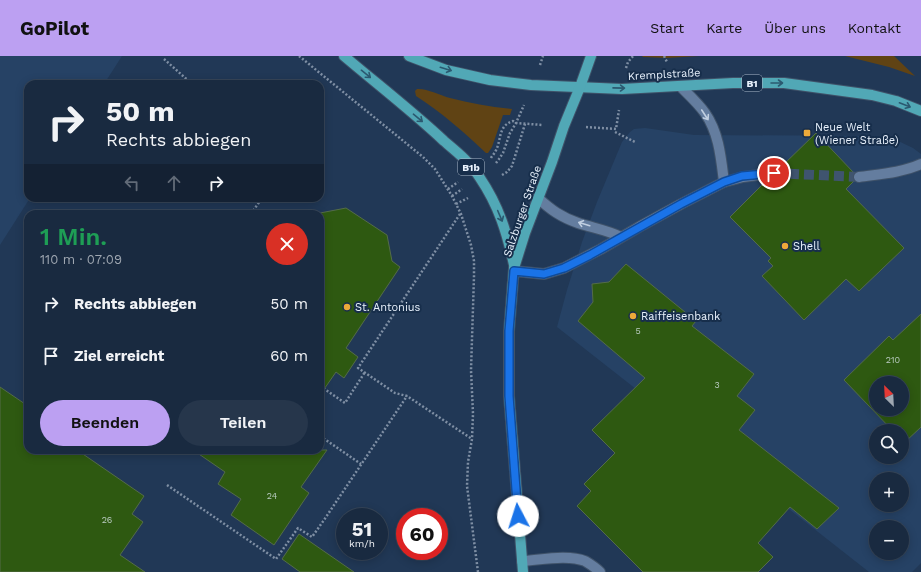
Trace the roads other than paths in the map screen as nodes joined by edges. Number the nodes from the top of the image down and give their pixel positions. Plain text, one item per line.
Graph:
1 (344, 56) edge
2 (409, 56) edge
3 (591, 56) edge
4 (680, 86) junction
5 (580, 87) junction
6 (921, 111) edge
7 (921, 164) edge
8 (774, 173) tunnel mouth
9 (859, 177) tunnel mouth
10 (724, 182) junction
11 (538, 198) junction
12 (621, 237) junction
13 (514, 270) junction
14 (522, 561) junction
15 (523, 572) edge
16 (600, 572) edge

1 -> 13 main road, B1b
2 -> 5 main road, Kremplstraße
3 - 5 main road, Salzburger Straße
5 -> 4 main road, Kremplstraße / B1
4 -> 6 main road, Kremplstraße / B1
4 -> 10 street
5 - 11 main road, Salzburger Straße
7 - 9 street
8 - 10 street
10 - 12 street
12 -> 11 street
11 - 13 main road, Salzburger Straße
12 - 13 street
13 - 14 main road, Salzburger Straße
14 - 15 main road, Salzburger Straße
14 - 16 street

